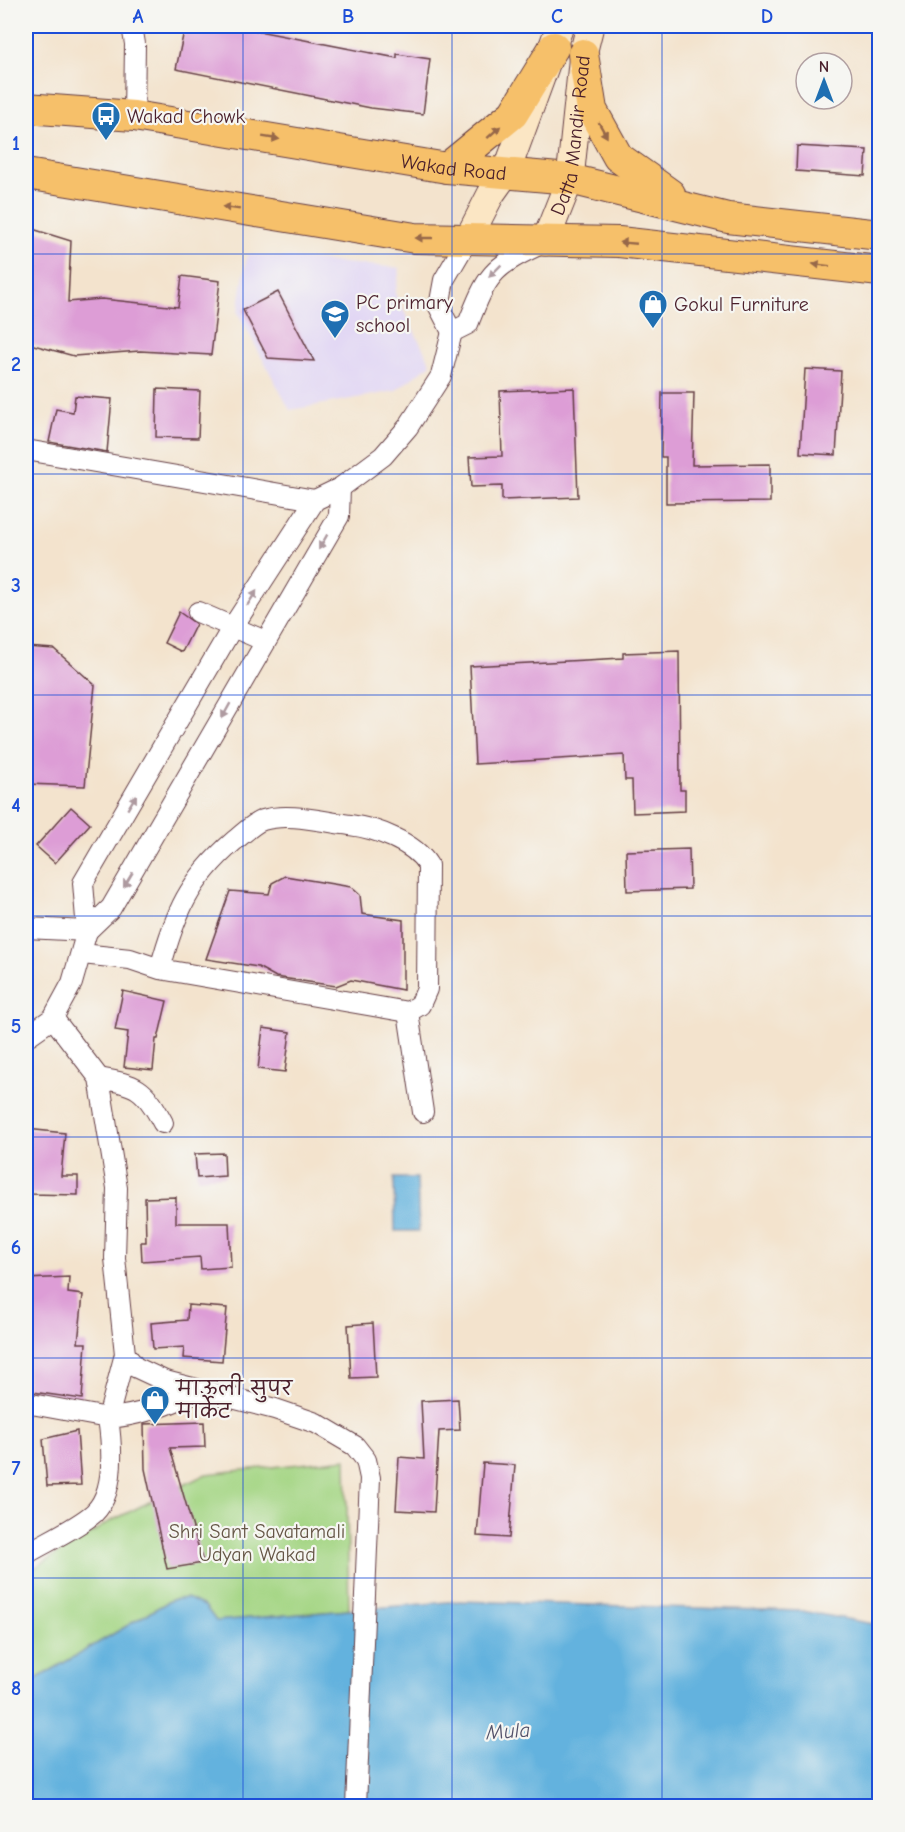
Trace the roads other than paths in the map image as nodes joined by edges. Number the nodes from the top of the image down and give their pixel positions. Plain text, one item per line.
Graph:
1 (132, 26) edge
2 (590, 26) edge
3 (557, 36) edge
4 (583, 54) junction
5 (26, 108) edge
6 (134, 116) junction
7 (447, 168) junction
8 (506, 172) junction
9 (26, 174) edge
10 (570, 179) junction
11 (728, 218) junction
12 (879, 235) edge
13 (468, 239) junction
14 (545, 242) junction
15 (879, 271) edge
16 (452, 332) junction
17 (26, 450) edge
18 (340, 488) junction
19 (315, 500) junction
20 (198, 612) dead end
21 (232, 628) junction
22 (265, 641) junction
23 (26, 928) edge
24 (87, 931) junction
25 (82, 954) junction
26 (160, 969) junction
27 (408, 1012) junction
28 (53, 1018) junction
29 (26, 1037) edge
30 (99, 1078) junction
31 (423, 1112) dead end
32 (163, 1123) dead end
33 (125, 1354) junction
34 (198, 1390) junction
35 (26, 1403) edge
36 (108, 1418) junction
37 (26, 1554) edge
38 (356, 1806) edge

1 - 6 street
2 - 4 main road, Datta Mandir Road
7 -> 3 main road
3 - 8 main road, Datta Mandir Road
4 - 10 main road, Datta Mandir Road
4 -> 11 main road
5 - 6 main road, Wakad Road
6 -> 7 main road, Wakad Road
7 - 8 main road, Wakad Road
8 - 10 main road, Wakad Road
8 - 13 main road, Datta Mandir Road
13 -> 9 main road
10 - 11 main road, Wakad Road
10 - 14 main road, Datta Mandir Road
11 - 12 main road, Wakad Road
13 - 14 main road
13 - 16 street
15 -> 14 main road
14 -> 16 street
16 - 18 street
17 - 19 street
18 - 19 street
18 -> 22 street
21 -> 19 street
20 - 21 street
21 - 22 street
24 -> 21 street
22 -> 24 street
23 - 24 street
24 - 25 street
25 - 26 street
25 - 28 street
26 - 27 street
26 - 27 street
27 - 31 street
28 - 29 street
28 - 30 street
30 - 32 street
30 - 33 street
33 - 34 street
33 - 36 street
34 - 36 street
34 - 38 street
35 - 36 street
36 - 37 street

